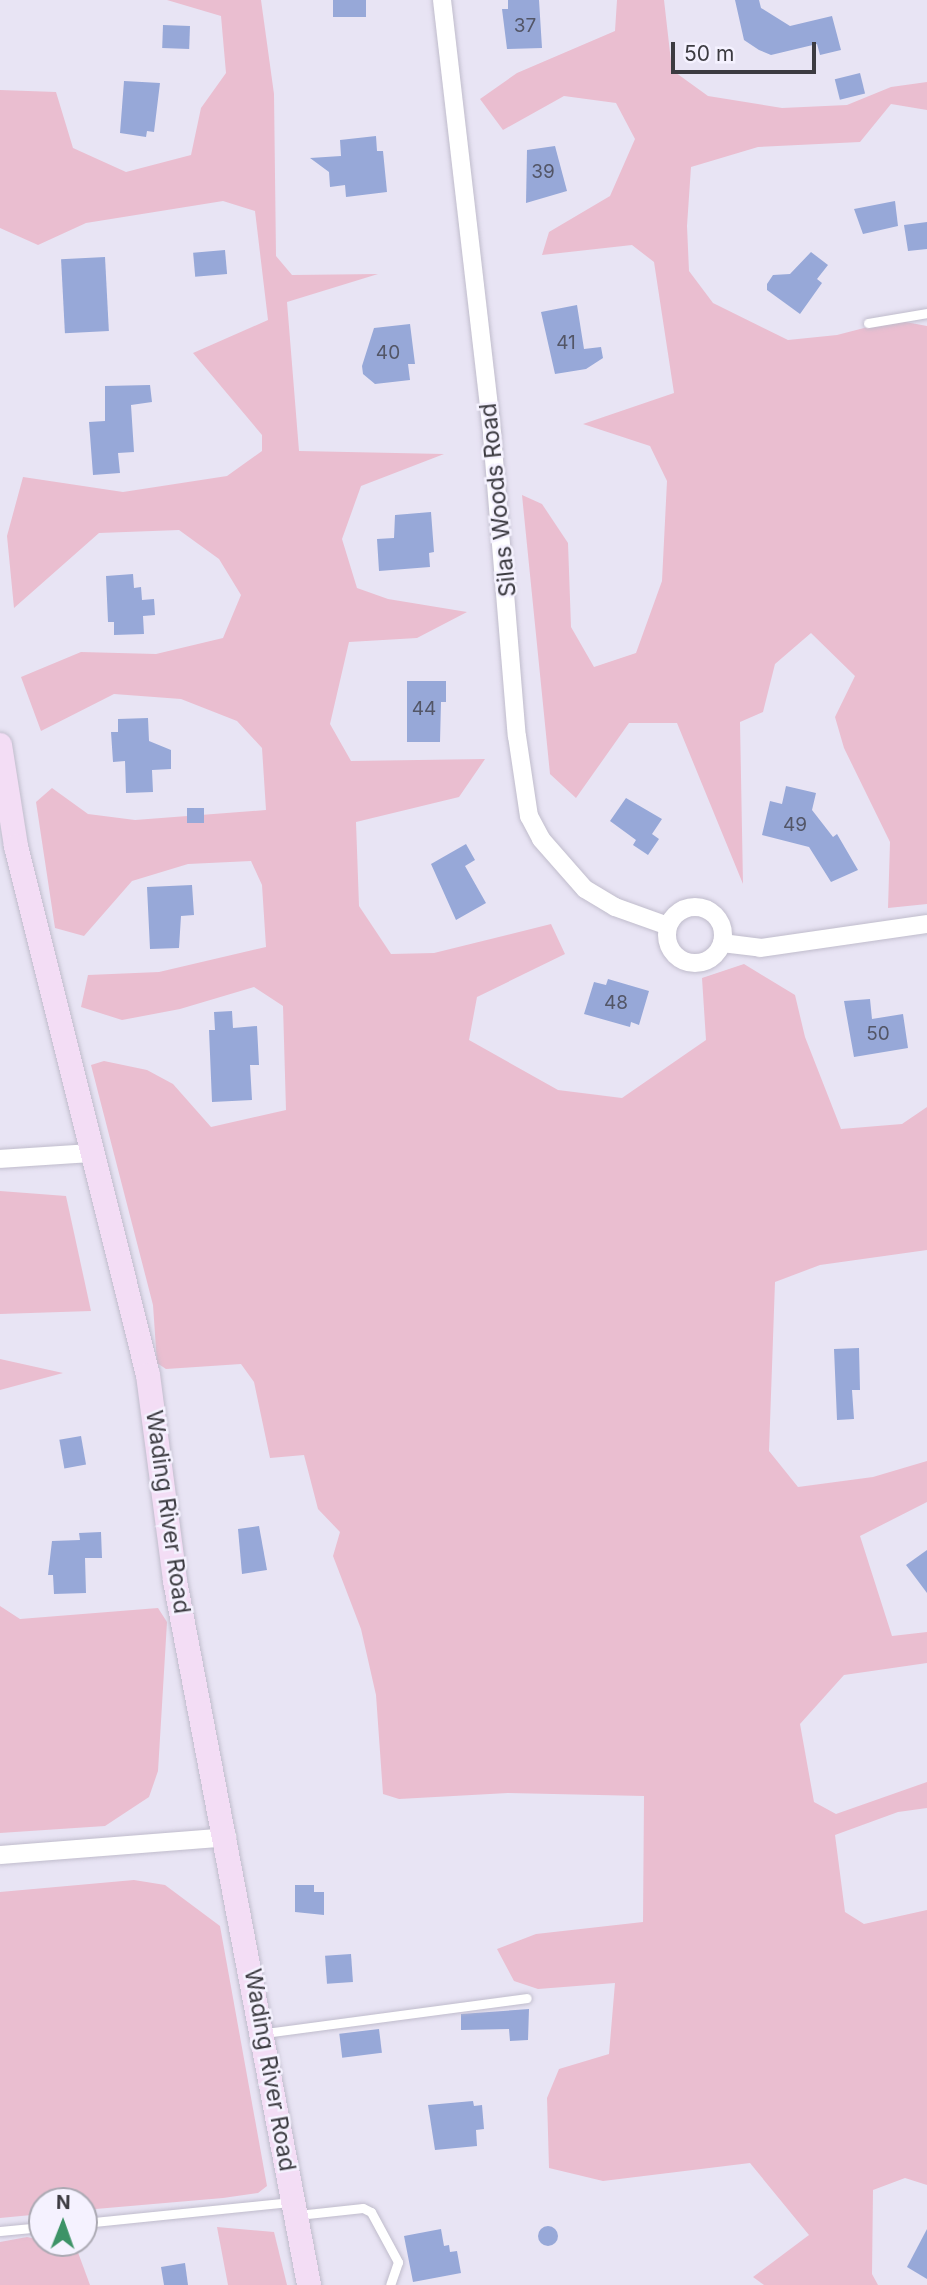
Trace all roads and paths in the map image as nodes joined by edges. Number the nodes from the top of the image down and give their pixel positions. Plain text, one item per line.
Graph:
1 (442, 0) edge
2 (927, 313) edge
3 (868, 323) dead end
4 (0, 745) edge
5 (8, 847) edge
6 (927, 924) edge
7 (668, 926) junction
8 (722, 943) junction
9 (90, 1153) junction
10 (0, 1159) edge
11 (227, 1837) junction
12 (0, 1855) edge
13 (527, 1998) dead end
14 (263, 2034) junction
15 (295, 2208) junction
16 (98, 2222) edge
17 (28, 2228) edge
18 (0, 2231) edge
19 (309, 2285) edge
20 (390, 2285) edge

1 - 7 street, Silas Woods Road
2 - 3 lane
4 - 5 main road, Wading River Road
5 - 9 main road, Wading River Road
6 - 8 street
7 - 8 street
7 - 8 street
9 - 10 street
9 - 11 main road, Wading River Road
11 - 12 street
11 - 14 main road, Wading River Road
13 - 14 lane
14 - 15 main road, Wading River Road
15 - 16 lane
15 - 19 main road, Wading River Road
15 - 20 lane
17 - 18 lane

